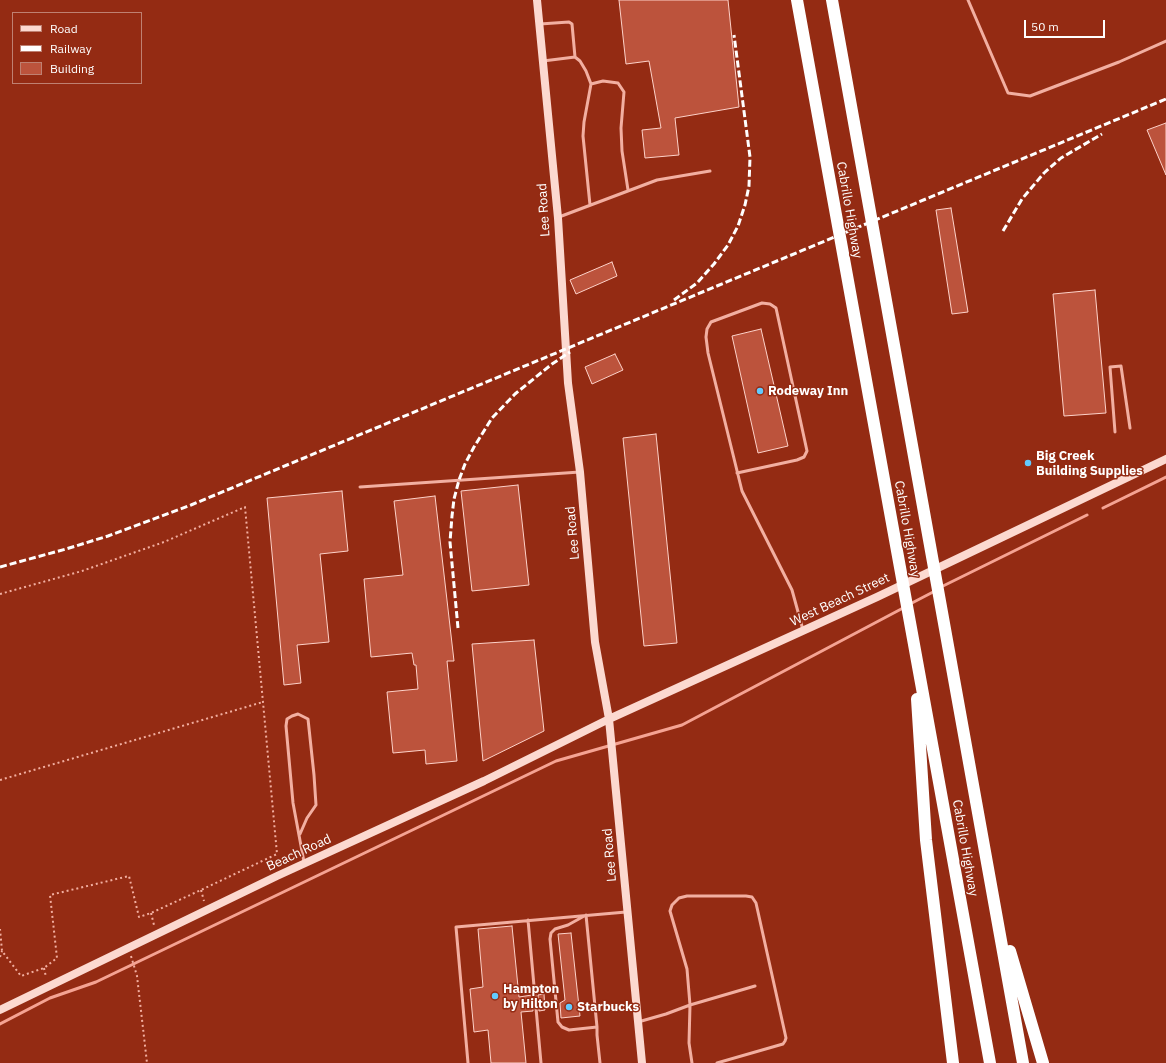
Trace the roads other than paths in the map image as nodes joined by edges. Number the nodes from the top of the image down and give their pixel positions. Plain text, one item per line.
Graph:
1 (538, 0) edge
2 (797, 0) edge
3 (832, 0) edge
4 (968, 0) edge
5 (540, 24) junction
6 (1166, 41) edge
7 (575, 57) junction
8 (543, 61) junction
9 (591, 84) junction
10 (710, 171) dead end
11 (628, 190) junction
12 (590, 205) junction
13 (558, 218) junction
14 (1130, 428) dead end
15 (1115, 432) dead end
16 (1166, 459) edge
17 (580, 472) junction
18 (737, 473) junction
19 (360, 488) dead end
20 (804, 630) junction
21 (912, 638) junction
22 (609, 719) junction
23 (300, 834) junction
24 (304, 864) junction
25 (993, 893) junction
26 (628, 911) junction
27 (586, 915) junction
28 (528, 920) junction
29 (755, 986) dead end
30 (690, 1004) junction
31 (0, 1010) edge
32 (637, 1022) junction
33 (596, 1027) junction
34 (468, 1063) edge
35 (541, 1063) edge
36 (600, 1063) edge
37 (642, 1063) edge
38 (692, 1063) edge
39 (717, 1063) edge
40 (952, 1063) edge
41 (990, 1063) edge
42 (1023, 1063) edge
43 (1043, 1063) edge

1 - 5 main road, Lee Road
2 - 21 highway, Cabrillo Highway
3 - 25 highway, Cabrillo Highway
4 - 6 lane
5 - 7 lane
5 - 8 main road, Lee Road
7 - 8 lane
7 - 9 lane
8 - 13 main road, Lee Road
9 - 11 lane
9 - 12 lane
10 - 11 lane
11 - 12 lane
12 - 13 lane
13 - 17 main road, Lee Road
14 - 15 lane
16 - 20 main road, West Beach Street
17 - 19 lane
17 - 22 main road, Lee Road
18 - 18 lane
18 - 20 lane
20 - 22 main road, West Beach Street
21 - 40 highway
21 - 41 highway, Cabrillo Highway
22 - 24 main road, Beach Road
22 - 26 main road, Lee Road
23 - 23 lane
23 - 24 lane
24 - 31 main road, Beach Road
25 - 42 highway, Cabrillo Highway
25 - 43 highway
26 - 27 lane
26 - 32 main road, Lee Road
27 - 28 lane
27 - 33 lane
27 - 33 lane
28 - 34 lane
28 - 35 lane
29 - 30 lane
30 - 32 lane
30 - 38 lane
30 - 39 lane
32 - 37 main road, Lee Road
33 - 36 lane

